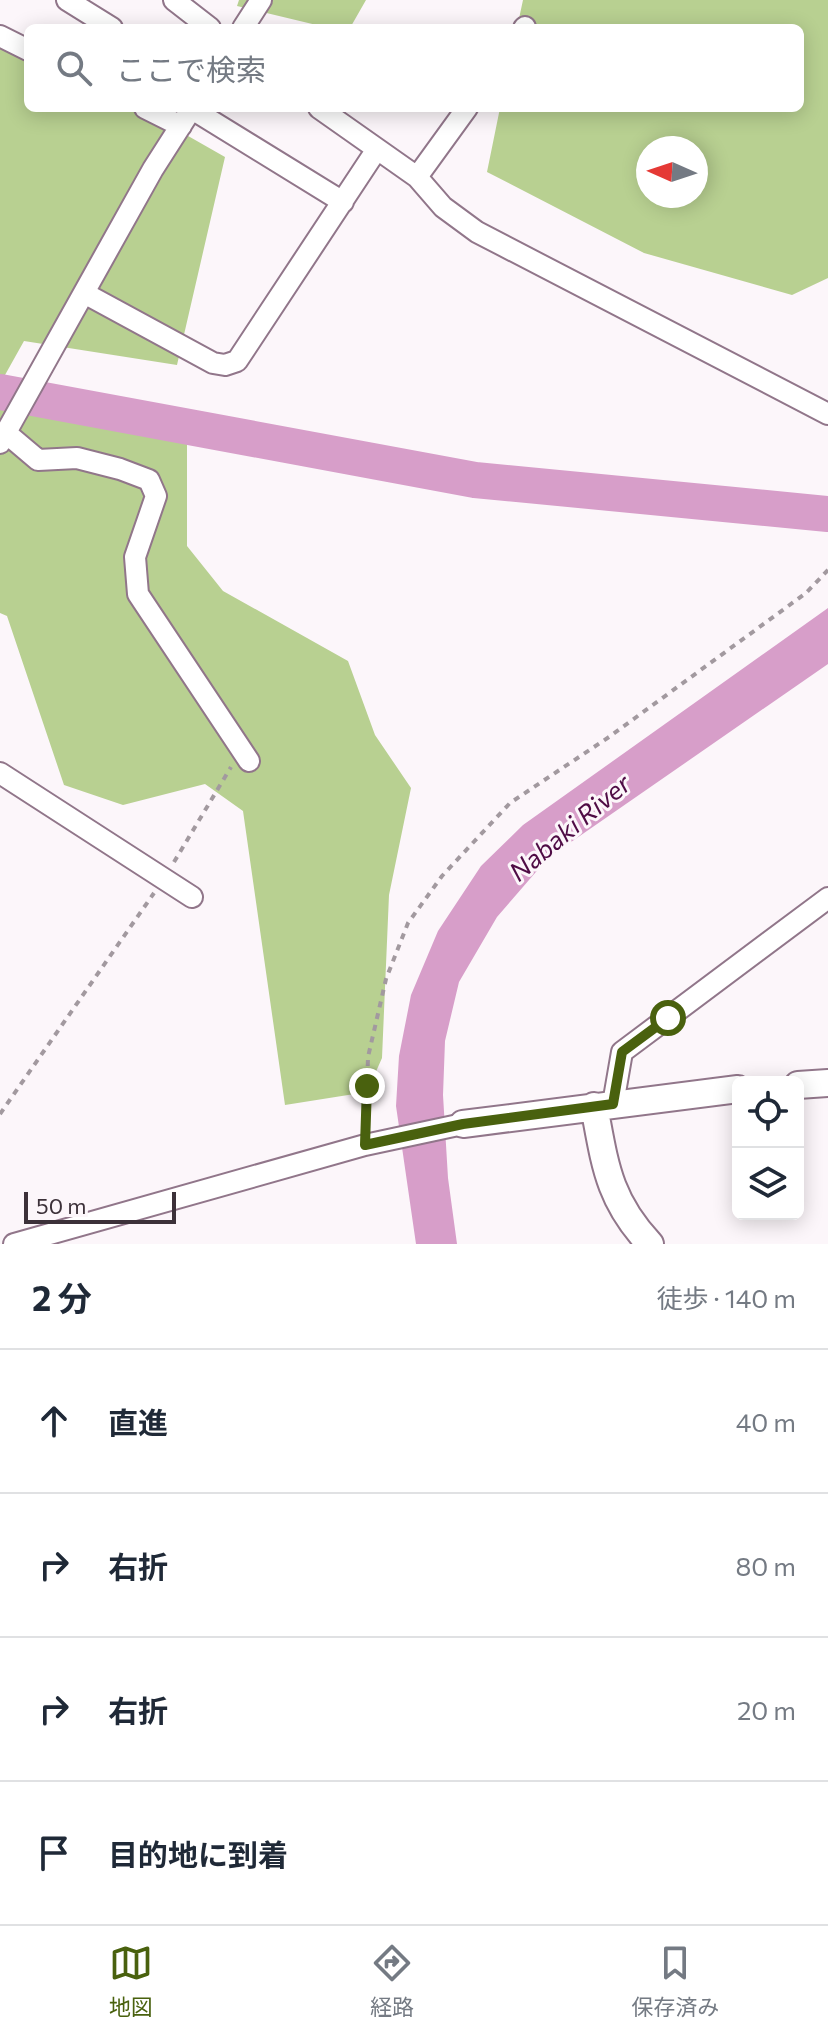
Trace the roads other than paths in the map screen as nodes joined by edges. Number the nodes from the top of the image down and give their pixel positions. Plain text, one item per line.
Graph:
1 (67, 0) edge
2 (174, 0) edge
3 (261, 0) edge
4 (106, 24) edge
5 (205, 24) edge
6 (246, 24) edge
7 (0, 36) edge
8 (24, 48) edge
9 (325, 112) edge
10 (464, 112) edge
11 (188, 114) edge
12 (377, 149) junction
13 (417, 177) junction
14 (343, 202) junction
15 (84, 293) junction
16 (828, 414) edge
17 (6, 433) edge
18 (245, 755) road end
19 (0, 773) edge
20 (192, 897) dead end
21 (828, 898) edge
22 (828, 1083) edge
23 (804, 1085) edge
24 (732, 1090) edge
25 (604, 1105) junction
26 (463, 1124) joint
27 (14, 1244) edge
28 (650, 1244) edge

1 - 4 street
2 - 5 street
3 - 6 street
7 - 8 street
9 - 12 street
10 - 13 street
11 - 14 street
11 - 15 street
12 - 13 street
12 - 14 street
13 - 16 street
14 - 15 street
15 - 17 street
17 - 18 street
19 - 20 street
21 - 25 street
22 - 23 street
24 - 25 street
25 - 26 street
25 - 28 street
26 - 27 street

